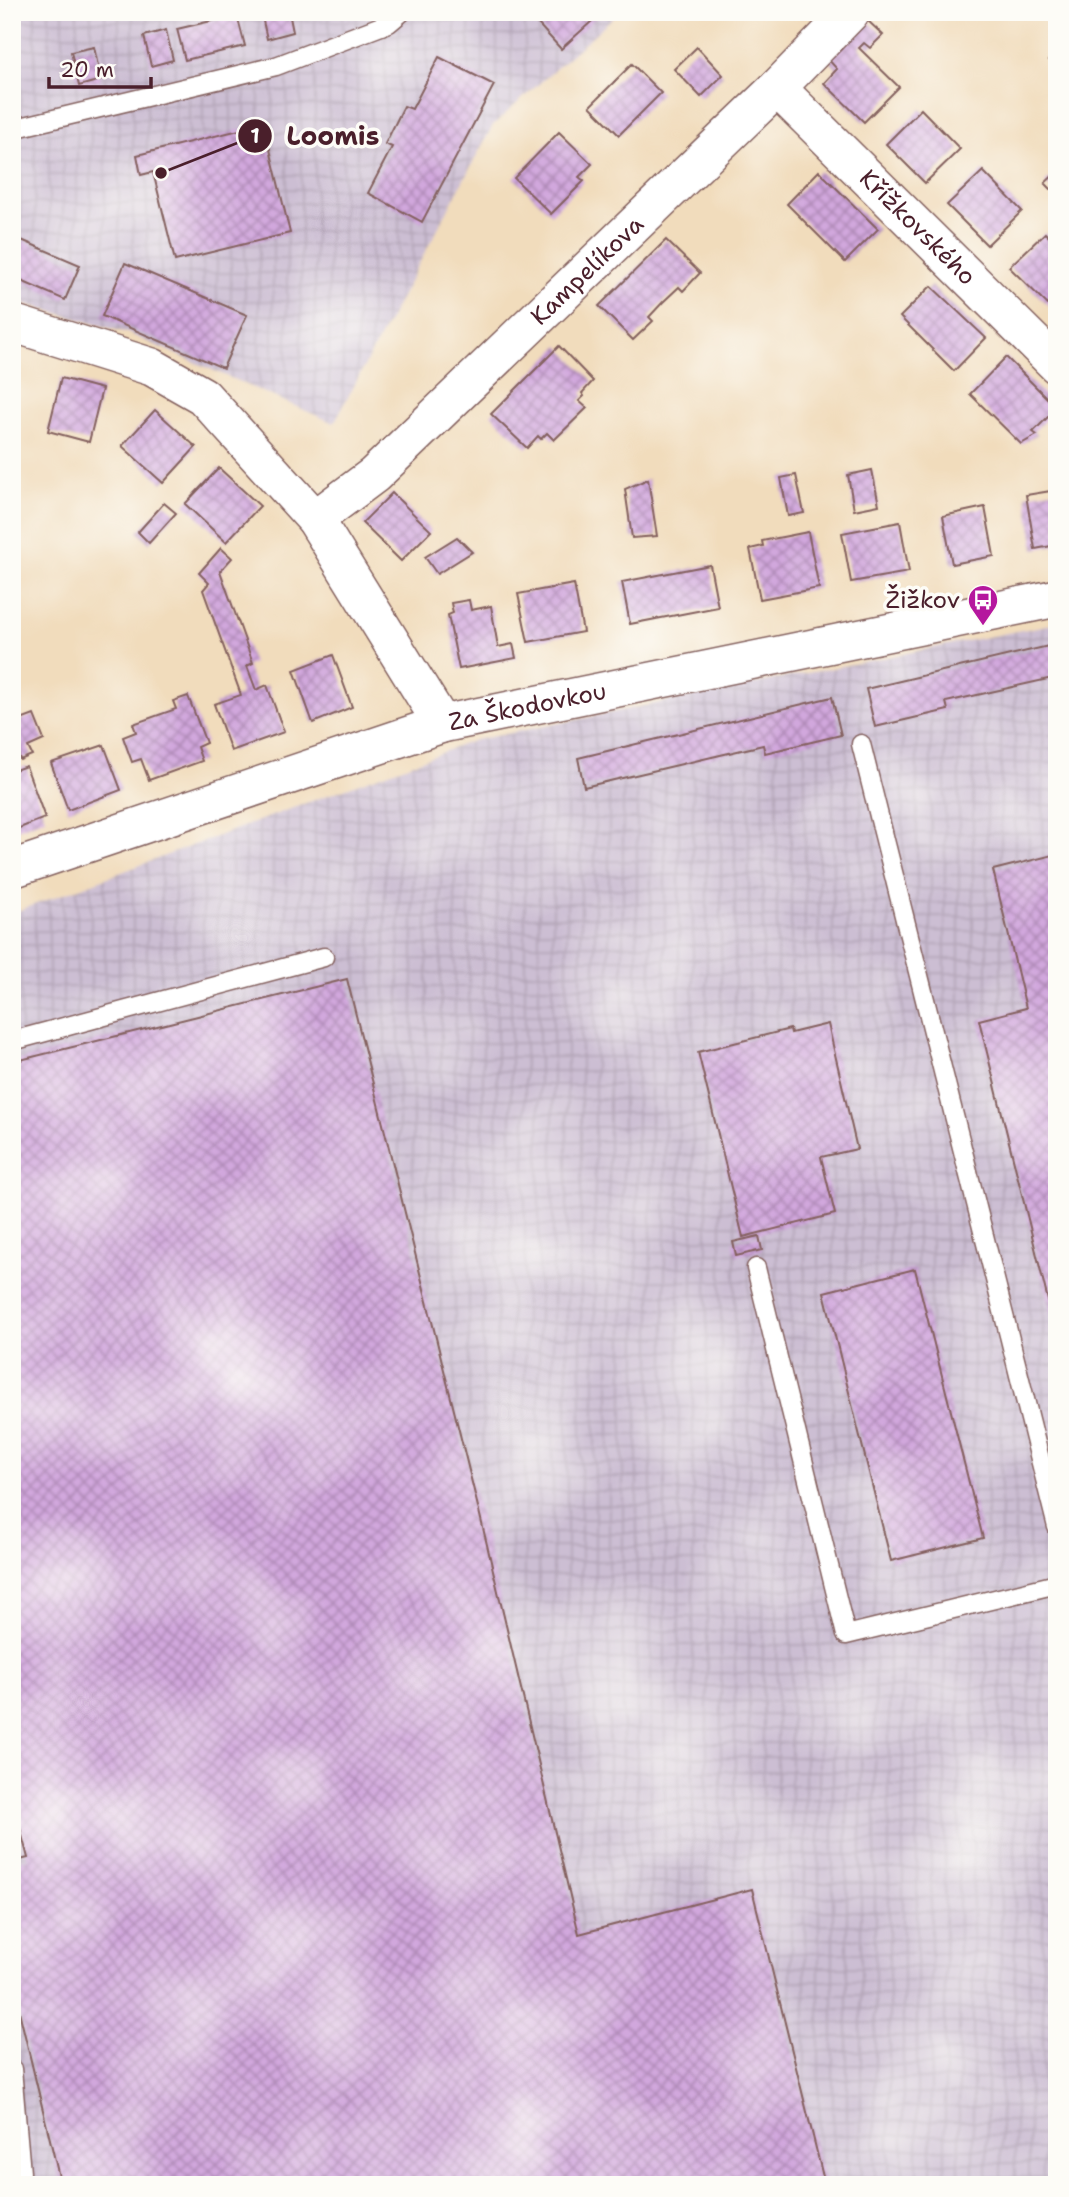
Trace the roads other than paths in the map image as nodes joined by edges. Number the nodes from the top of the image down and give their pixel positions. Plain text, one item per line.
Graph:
1 (402, 12) edge
2 (851, 12) edge
3 (777, 88) junction
4 (12, 129) edge
5 (12, 323) edge
6 (1057, 365) edge
7 (315, 519) junction
8 (1057, 598) edge
9 (442, 724) junction
10 (861, 744) dead end
11 (12, 869) edge
12 (324, 957) dead end
13 (12, 1041) edge
14 (756, 1268) dead end
15 (1057, 1527) edge
16 (1057, 1584) edge
17 (12, 2069) edge
18 (19, 2177) edge

1 - 4 lane
2 - 3 street, Kampelíkova
3 - 6 street, Křížkovského
3 - 7 street, Kampelíkova
5 - 7 street
7 - 9 street
8 - 9 street, Za Škodovkou
9 - 11 street, Za Škodovkou
10 - 15 lane
12 - 13 lane
14 - 16 lane
17 - 18 lane

